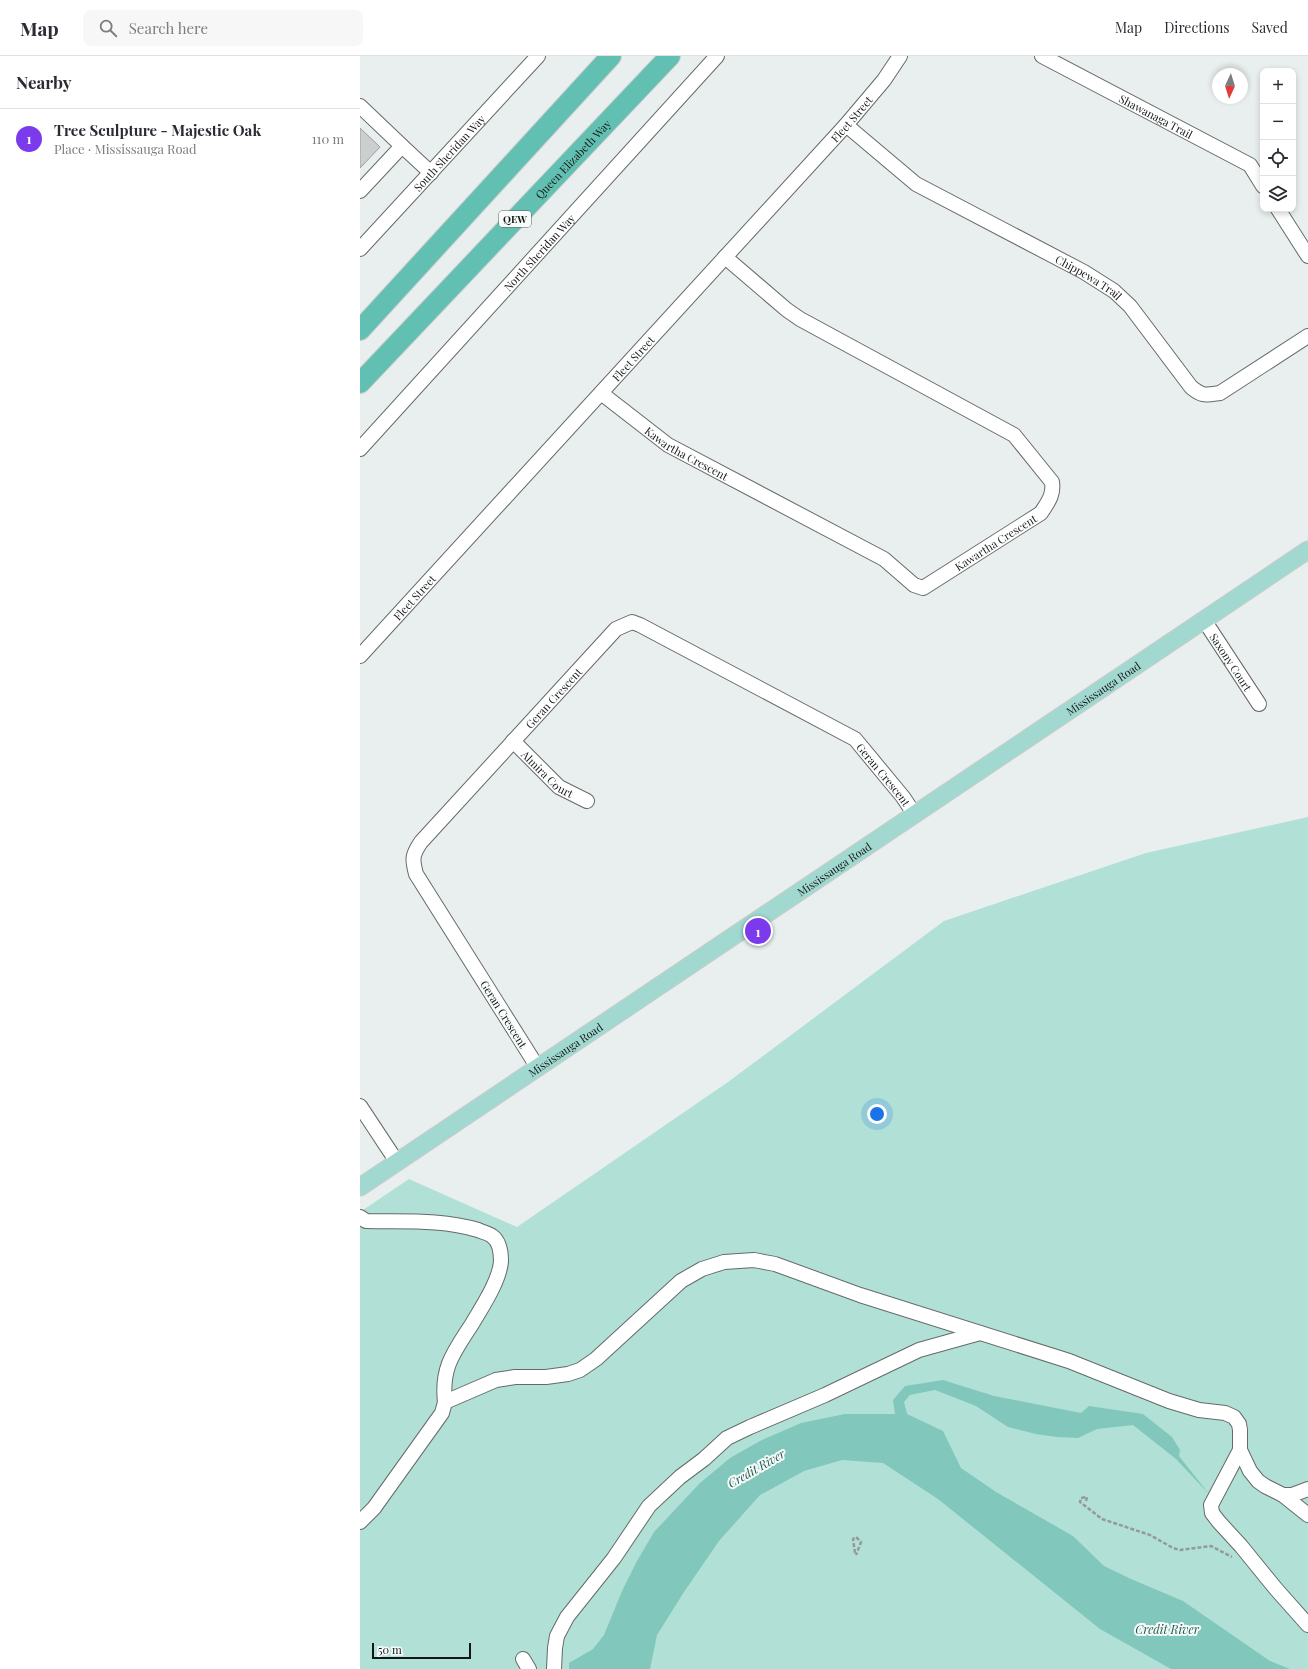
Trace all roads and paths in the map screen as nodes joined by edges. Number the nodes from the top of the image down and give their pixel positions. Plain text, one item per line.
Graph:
1 (538, 56) edge
2 (611, 56) edge
3 (670, 56) edge
4 (717, 56) edge
5 (900, 56) edge
6 (1042, 56) edge
7 (360, 106) edge
8 (846, 124) junction
9 (402, 146) junction
10 (431, 173) junction
11 (1260, 181) edge
12 (360, 191) edge
13 (1280, 212) edge
14 (360, 250) edge
15 (1308, 256) edge
16 (726, 257) junction
17 (360, 330) edge
18 (1308, 336) edge
19 (360, 383) edge
20 (601, 393) junction
21 (360, 449) edge
22 (1308, 550) edge
23 (1204, 620) junction
24 (360, 656) edge
25 (1259, 704) dead end
26 (513, 741) junction
27 (587, 801) dead end
28 (915, 815) junction
29 (538, 1068) junction
30 (360, 1106) edge
31 (397, 1162) junction
32 (360, 1187) edge
33 (360, 1217) edge
34 (980, 1333) junction
35 (445, 1402) junction
36 (1240, 1450) junction
37 (1308, 1489) edge
38 (1283, 1495) junction
39 (1086, 1501) dead end
40 (1308, 1515) edge
41 (360, 1522) edge
42 (855, 1554) joint
43 (1235, 1558) dead end
44 (1308, 1625) edge
45 (554, 1669) edge

1 - 10 street, South Sheridan Way
2 - 17 highway
3 - 19 highway, Queen Elizabeth Way / QEW
4 - 21 street, North Sheridan Way
5 - 8 street, Fleet Street
6 - 11 street, Shawanaga Trail
7 - 9 street
8 - 16 street, Fleet Street
8 - 18 street, Chippewa Trail
9 - 10 street
9 - 12 street
10 - 14 street, South Sheridan Way
13 - 15 street
16 - 20 street, Fleet Street
16 - 20 street, Kawartha Crescent
20 - 24 street, Fleet Street
22 - 23 main road, Mississauga Road
23 - 25 street, Saxony Court
23 - 28 main road, Mississauga Road
26 - 27 street, Almira Court
26 - 28 street, Geran Crescent
26 - 29 street, Geran Crescent
28 - 29 main road, Mississauga Road
29 - 31 main road, Mississauga Road
30 - 31 street
31 - 32 main road, Mississauga Road
33 - 35 street
34 - 35 street
34 - 36 street
34 - 45 street
35 - 41 street
36 - 38 street
36 - 44 street
37 - 38 street
38 - 40 street
39 - 43 path
42 - 42 path

